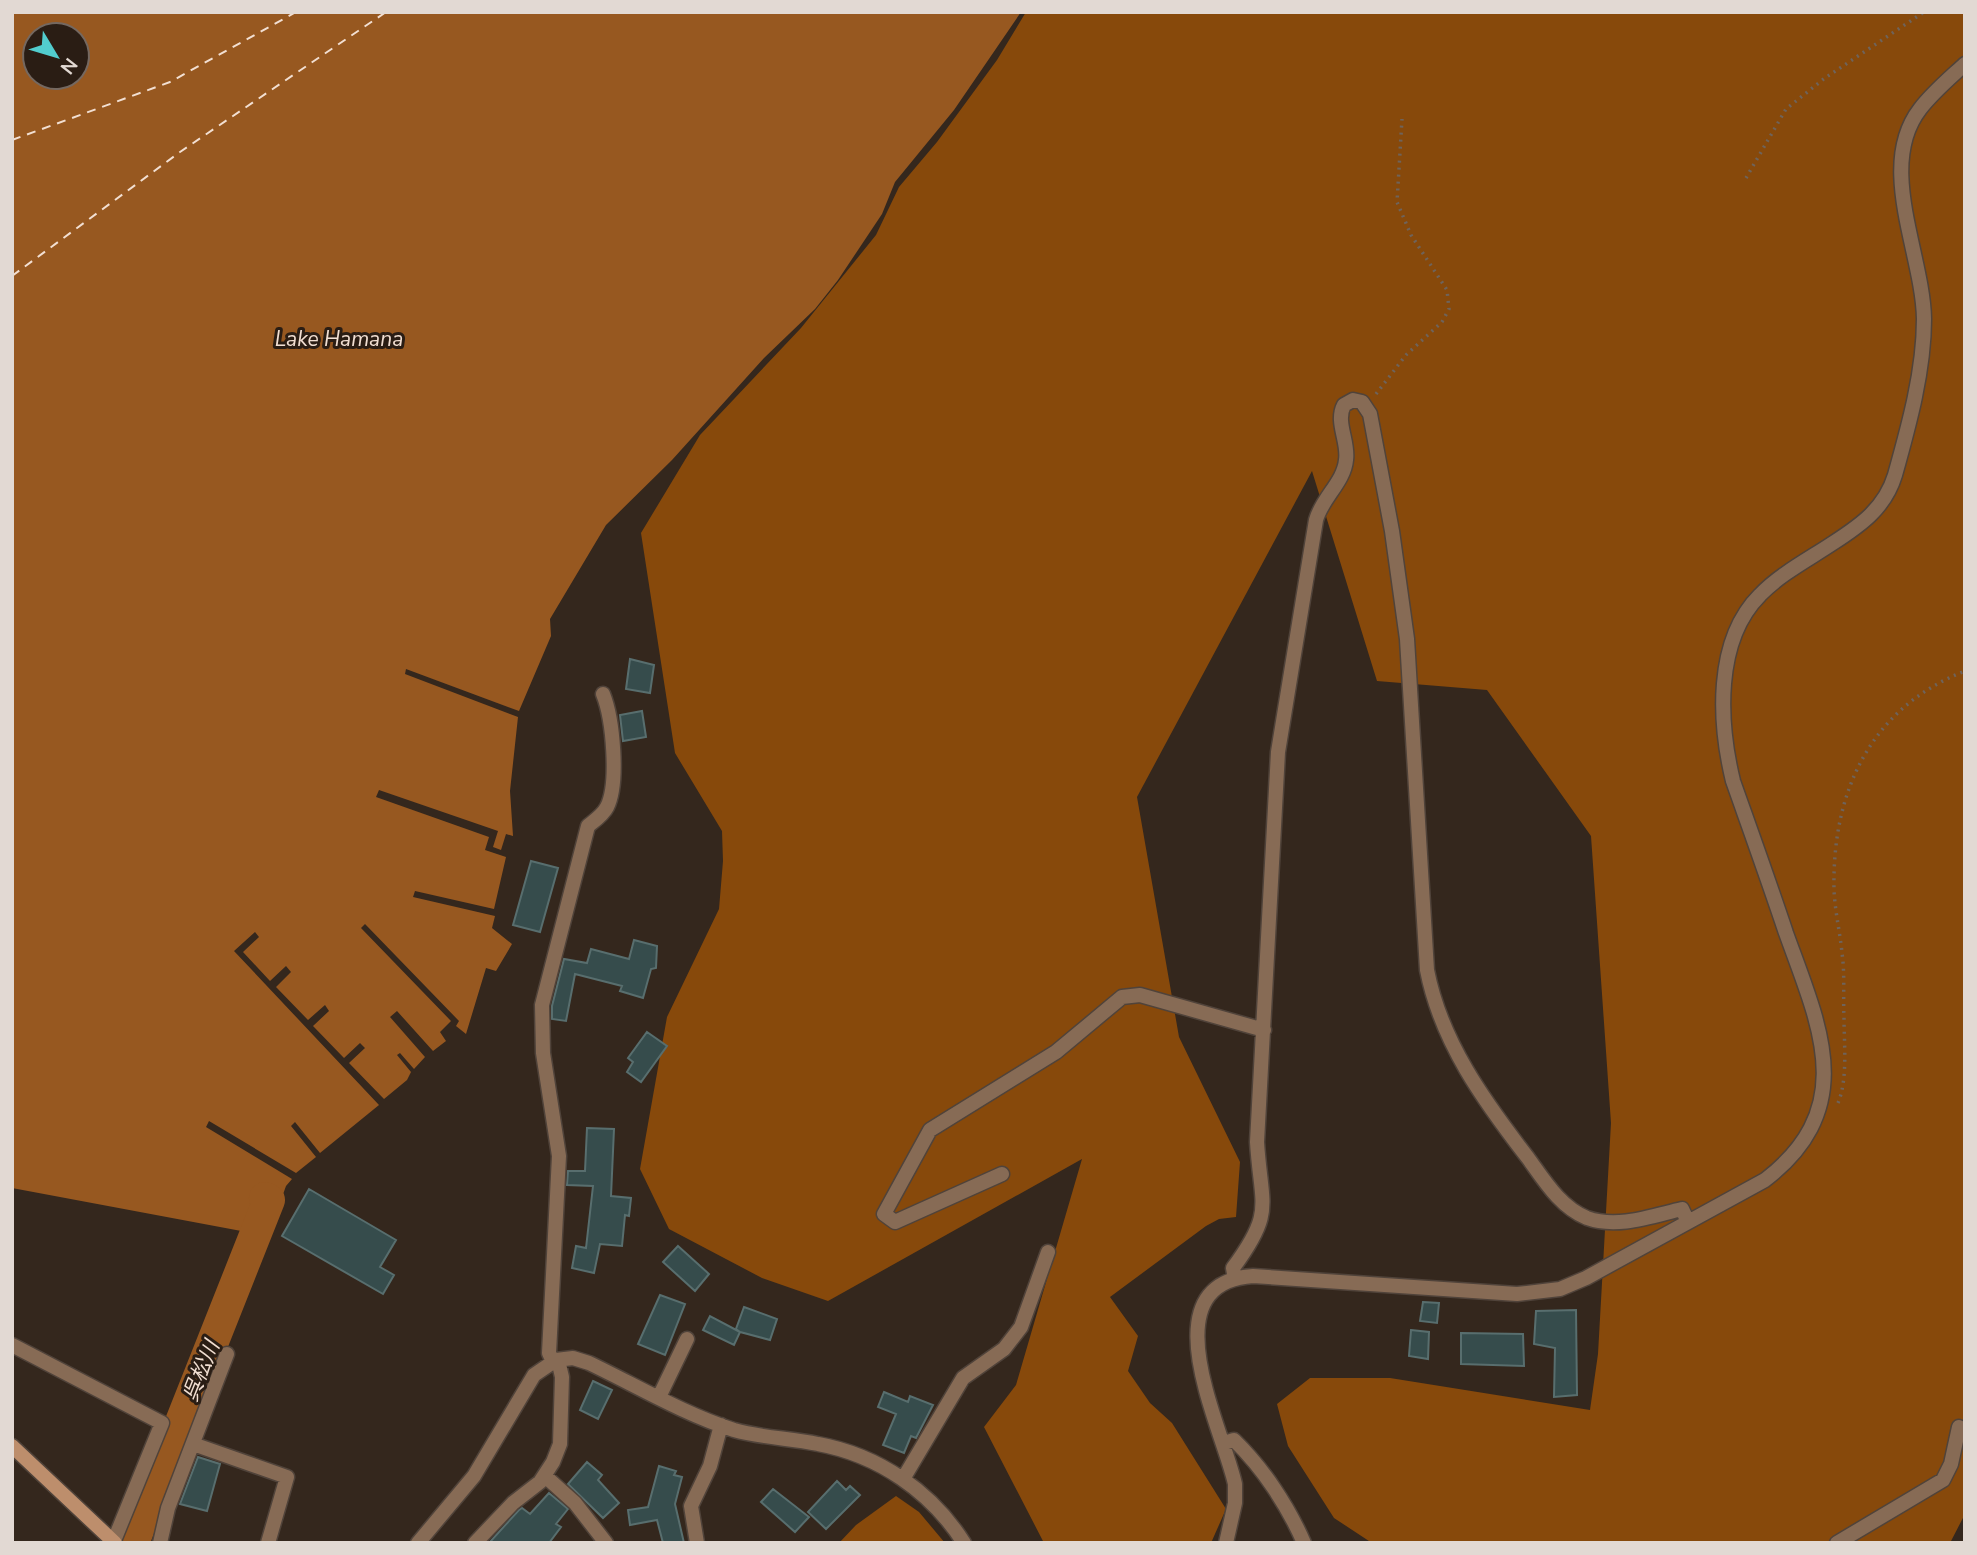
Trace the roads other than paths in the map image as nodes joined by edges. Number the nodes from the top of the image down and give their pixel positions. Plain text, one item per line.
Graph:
1 (1965, 64) edge
2 (603, 694) dead end
3 (1264, 1030) junction
4 (1002, 1174) dead end
5 (1688, 1222) junction
6 (1048, 1252) dead end
7 (1235, 1279) junction
8 (687, 1339) dead end
9 (12, 1345) edge
10 (227, 1354) dead end
11 (555, 1361) junction
12 (659, 1397) junction
13 (721, 1425) junction
14 (1959, 1427) dead end
15 (1224, 1443) junction
16 (193, 1444) junction
17 (14, 1453) edge
18 (545, 1476) junction
19 (903, 1479) junction
20 (114, 1542) edge
21 (161, 1542) edge
22 (268, 1543) edge
23 (418, 1543) edge
24 (475, 1543) edge
25 (606, 1543) edge
26 (697, 1543) edge
27 (964, 1543) edge
28 (1226, 1543) edge
29 (1304, 1543) edge
30 (1837, 1543) edge

1 - 5 street
2 - 11 street
3 - 4 street
3 - 5 street
3 - 7 street
5 - 7 street
6 - 19 street
7 - 15 street
8 - 12 street
9 - 20 street
10 - 16 street
11 - 12 street
11 - 18 street
11 - 23 street
12 - 13 street
13 - 19 street
13 - 26 street
14 - 30 street
15 - 28 street
15 - 29 street
16 - 21 street
16 - 22 street
17 - 20 street
18 - 24 street
18 - 25 street
19 - 27 street

